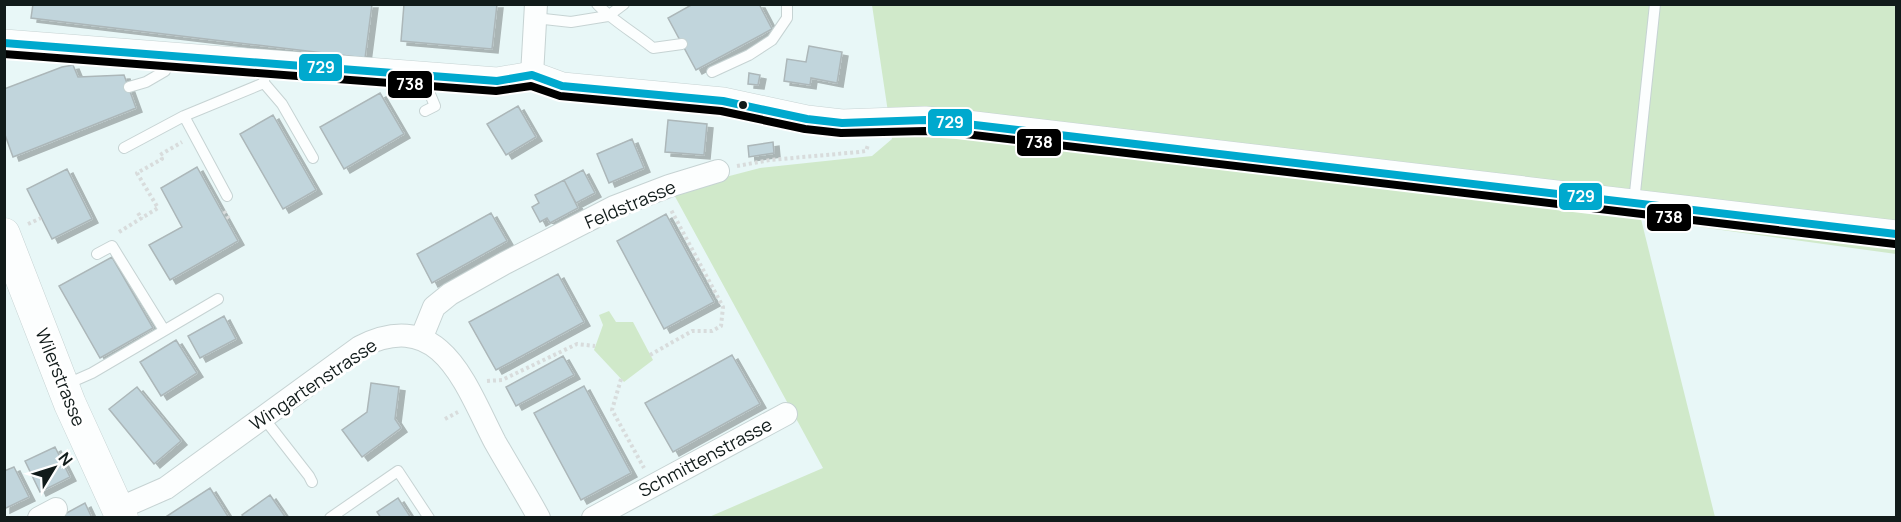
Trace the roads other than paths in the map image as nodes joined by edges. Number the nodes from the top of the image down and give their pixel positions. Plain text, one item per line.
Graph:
1 (597, 4) edge
2 (624, 4) edge
3 (787, 4) edge
4 (1655, 4) edge
5 (535, 11) edge
6 (608, 15) junction
7 (4, 43) edge
8 (682, 44) dead end
9 (169, 56) junction
10 (712, 72) dead end
11 (265, 73) junction
12 (532, 75) junction
13 (430, 76) junction
14 (129, 87) dead end
15 (425, 111) dead end
16 (184, 116) junction
17 (124, 148) dead end
18 (313, 158) dead end
19 (718, 171) road end
20 (227, 196) dead end
21 (1634, 202) junction
22 (4, 234) edge
23 (1896, 234) edge
24 (97, 254) dead end
25 (218, 299) dead end
26 (164, 330) junction
27 (421, 339) junction
28 (63, 386) junction
29 (786, 414) dead end
30 (263, 417) junction
31 (312, 482) dead end
32 (120, 513) edge
33 (330, 518) edge
34 (429, 518) edge
35 (539, 518) edge
36 (593, 518) edge

1 - 6 lane
2 - 6 lane
3 - 10 lane
4 - 21 lane
5 - 6 lane
5 - 12 street
6 - 8 lane
7 - 9 street
9 - 11 street
9 - 14 lane
11 - 13 street
11 - 16 lane
11 - 18 lane
12 - 13 street
12 - 21 street
13 - 15 lane
16 - 17 lane
16 - 20 lane
19 - 27 street, Feldstrasse
21 - 23 street
22 - 28 main road, Wilerstrasse
24 - 26 lane
25 - 26 lane
26 - 28 lane
27 - 30 street, Wingartenstrasse
27 - 35 street, Wingartenstrasse
28 - 32 main road, Wilerstrasse
29 - 36 street, Schmittenstrasse
30 - 31 lane
30 - 32 street, Wingartenstrasse
33 - 34 lane

